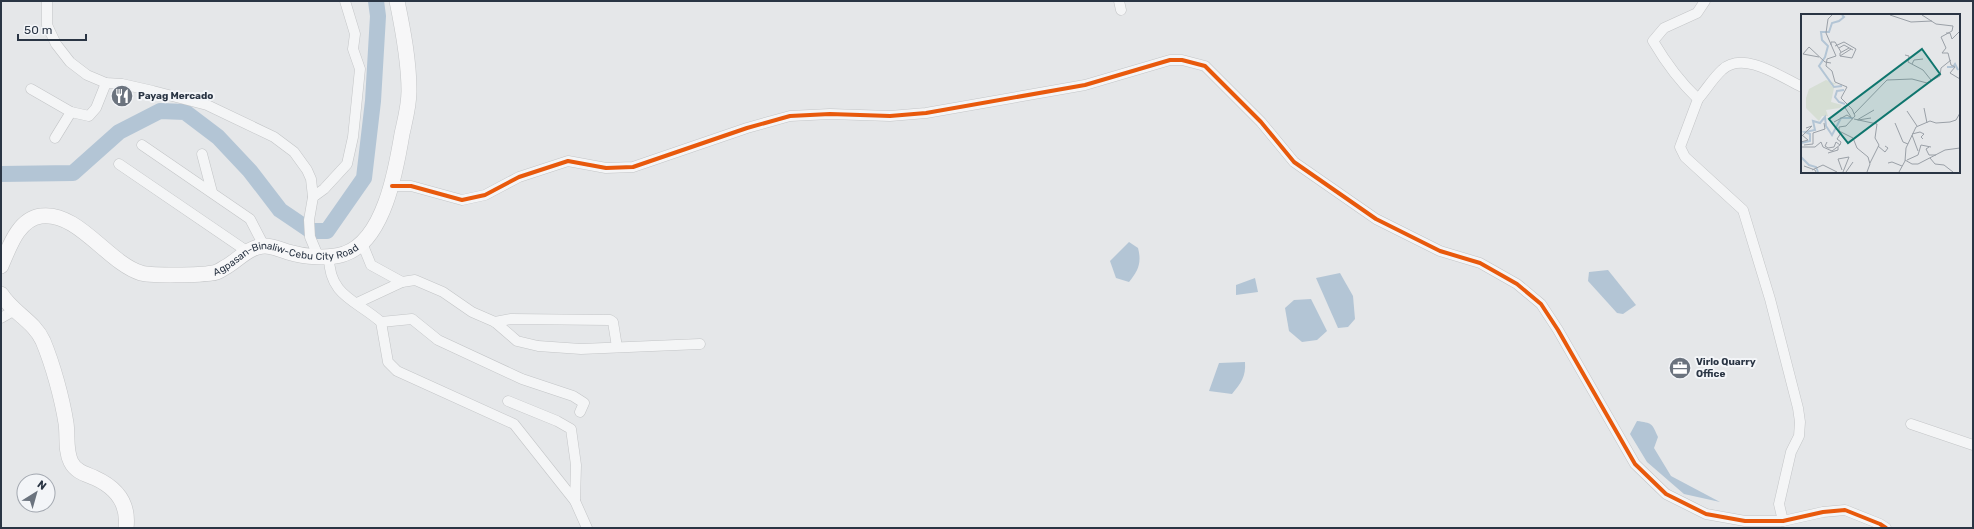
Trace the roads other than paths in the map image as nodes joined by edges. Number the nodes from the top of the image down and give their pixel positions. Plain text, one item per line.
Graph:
1 (47, 1) edge
2 (345, 1) edge
3 (397, 1) edge
4 (1705, 1) edge
5 (106, 83) junction
6 (1801, 86) edge
7 (30, 89) dead end
8 (1698, 99) junction
9 (71, 112) junction
10 (55, 138) dead end
11 (142, 145) dead end
12 (202, 154) dead end
13 (119, 164) dead end
14 (392, 186) junction
15 (212, 192) junction
16 (313, 197) junction
17 (362, 243) junction
18 (264, 246) junction
19 (248, 252) junction
20 (323, 256) junction
21 (1, 266) edge
22 (402, 282) junction
23 (1, 294) edge
24 (357, 303) junction
25 (15, 310) junction
26 (1, 318) edge
27 (381, 322) junction
28 (495, 322) junction
29 (700, 344) dead end
30 (617, 347) junction
31 (508, 401) dead end
32 (580, 412) dead end
33 (1911, 424) dead end
34 (1973, 445) edge
35 (575, 501) junction
36 (1783, 521) junction
37 (126, 528) edge
38 (587, 528) edge
39 (1886, 528) edge

1 - 5 street
2 - 16 street
3 - 14 main road, Agpasan-Binaliw-Cebu City Road
4 - 8 street
5 - 9 street
5 - 16 street
6 - 8 street
7 - 9 street
8 - 36 street
9 - 10 street
11 - 15 street
12 - 15 street
13 - 19 street
14 - 17 main road, Agpasan-Binaliw-Cebu City Road
14 - 36 street
15 - 18 street
16 - 20 street
17 - 20 main road, Agpasan-Binaliw-Cebu City Road
17 - 22 street
18 - 19 main road, Agpasan-Binaliw-Cebu City Road
18 - 20 main road, Agpasan-Binaliw-Cebu City Road
19 - 21 main road, Agpasan-Binaliw-Cebu City Road
20 - 24 street
22 - 24 street
22 - 28 street
23 - 25 main road
24 - 27 street
25 - 26 street
25 - 37 main road
27 - 32 street
27 - 35 street
28 - 30 street
28 - 30 street
29 - 30 street
31 - 35 street
33 - 34 street
35 - 38 street
36 - 39 street

